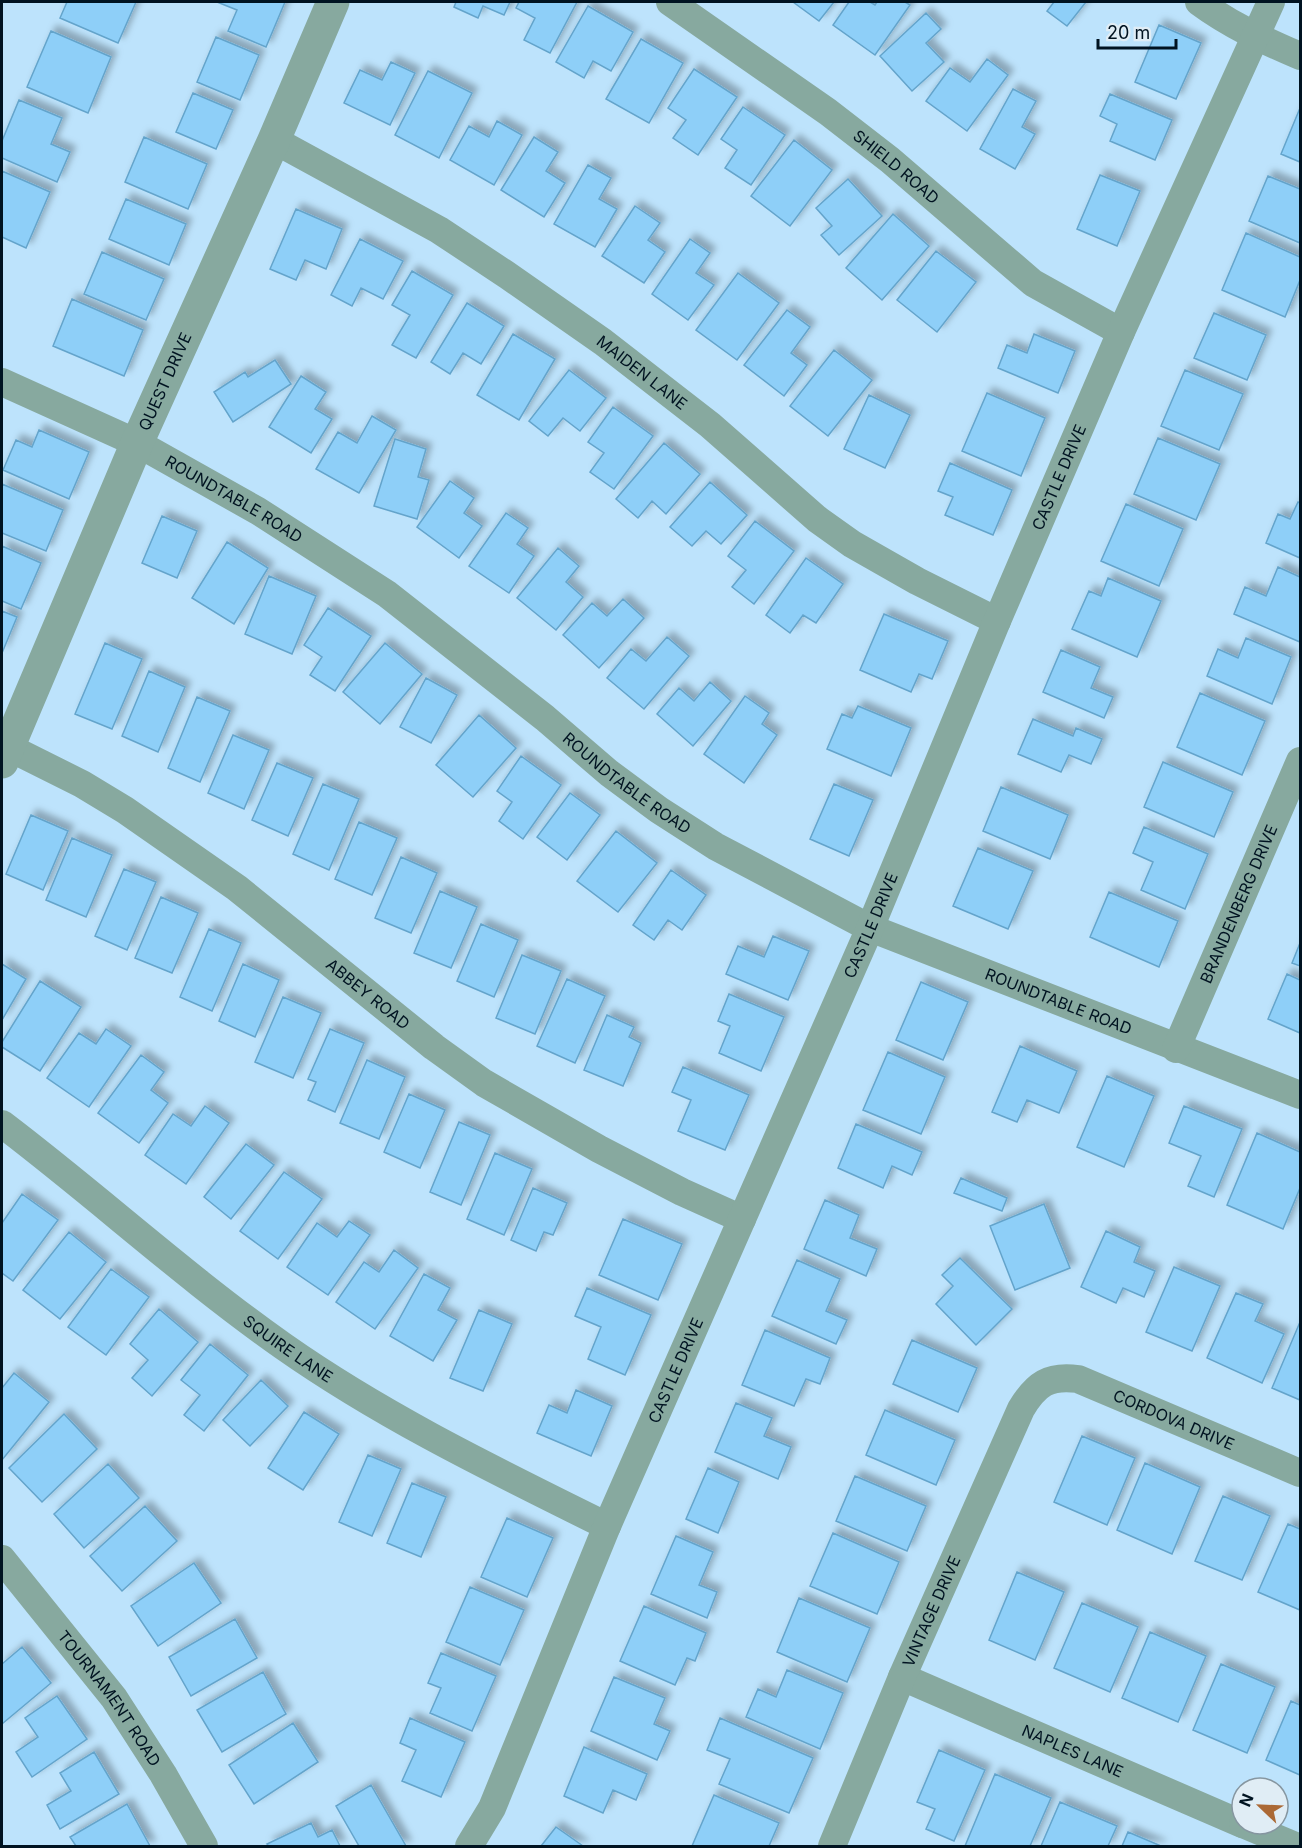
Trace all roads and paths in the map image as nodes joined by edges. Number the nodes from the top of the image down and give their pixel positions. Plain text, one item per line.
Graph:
1 (333, 2) edge
2 (670, 2) edge
3 (1199, 2) edge
4 (1271, 2) edge
5 (1256, 37) junction
6 (1300, 56) edge
7 (274, 140) junction
8 (1121, 332) junction
9 (2, 382) edge
10 (137, 443) junction
11 (997, 621) junction
12 (5, 755) edge
13 (1300, 760) edge
14 (870, 928) junction
15 (1176, 1048) junction
16 (1300, 1095) edge
17 (2, 1124) edge
18 (742, 1219) junction
19 (1044, 1383) joint
20 (1300, 1473) edge
21 (607, 1526) junction
22 (2, 1559) edge
23 (902, 1677) junction
24 (1230, 1818) edge
25 (1271, 1836) edge
26 (204, 1846) edge
27 (469, 1846) edge
28 (832, 1846) edge
29 (1295, 1846) edge

1 - 7 street, QUEST DRIVE
2 - 8 street, SHIELD ROAD
3 - 5 street
4 - 5 street, CASTLE DRIVE
5 - 6 street
5 - 8 street, CASTLE DRIVE
7 - 10 street, QUEST DRIVE
7 - 11 street, MAIDEN LANE
8 - 11 street, CASTLE DRIVE
9 - 10 street, ROUNDTABLE ROAD
10 - 12 street, QUEST DRIVE
10 - 14 street, ROUNDTABLE ROAD
11 - 14 street, CASTLE DRIVE
12 - 18 street, ABBEY ROAD
13 - 15 street, BRANDENBERG DRIVE
14 - 15 street, ROUNDTABLE ROAD
14 - 18 street, CASTLE DRIVE
15 - 16 street, ROUNDTABLE ROAD
17 - 21 street, SQUIRE LANE
18 - 21 street, CASTLE DRIVE
19 - 20 street, CORDOVA DRIVE
19 - 23 street, VINTAGE DRIVE
21 - 27 street, CASTLE DRIVE
22 - 26 street, TOURNAMENT ROAD
23 - 24 street, NAPLES LANE
23 - 28 street, VINTAGE DRIVE
25 - 29 street, NAPLES LANE

